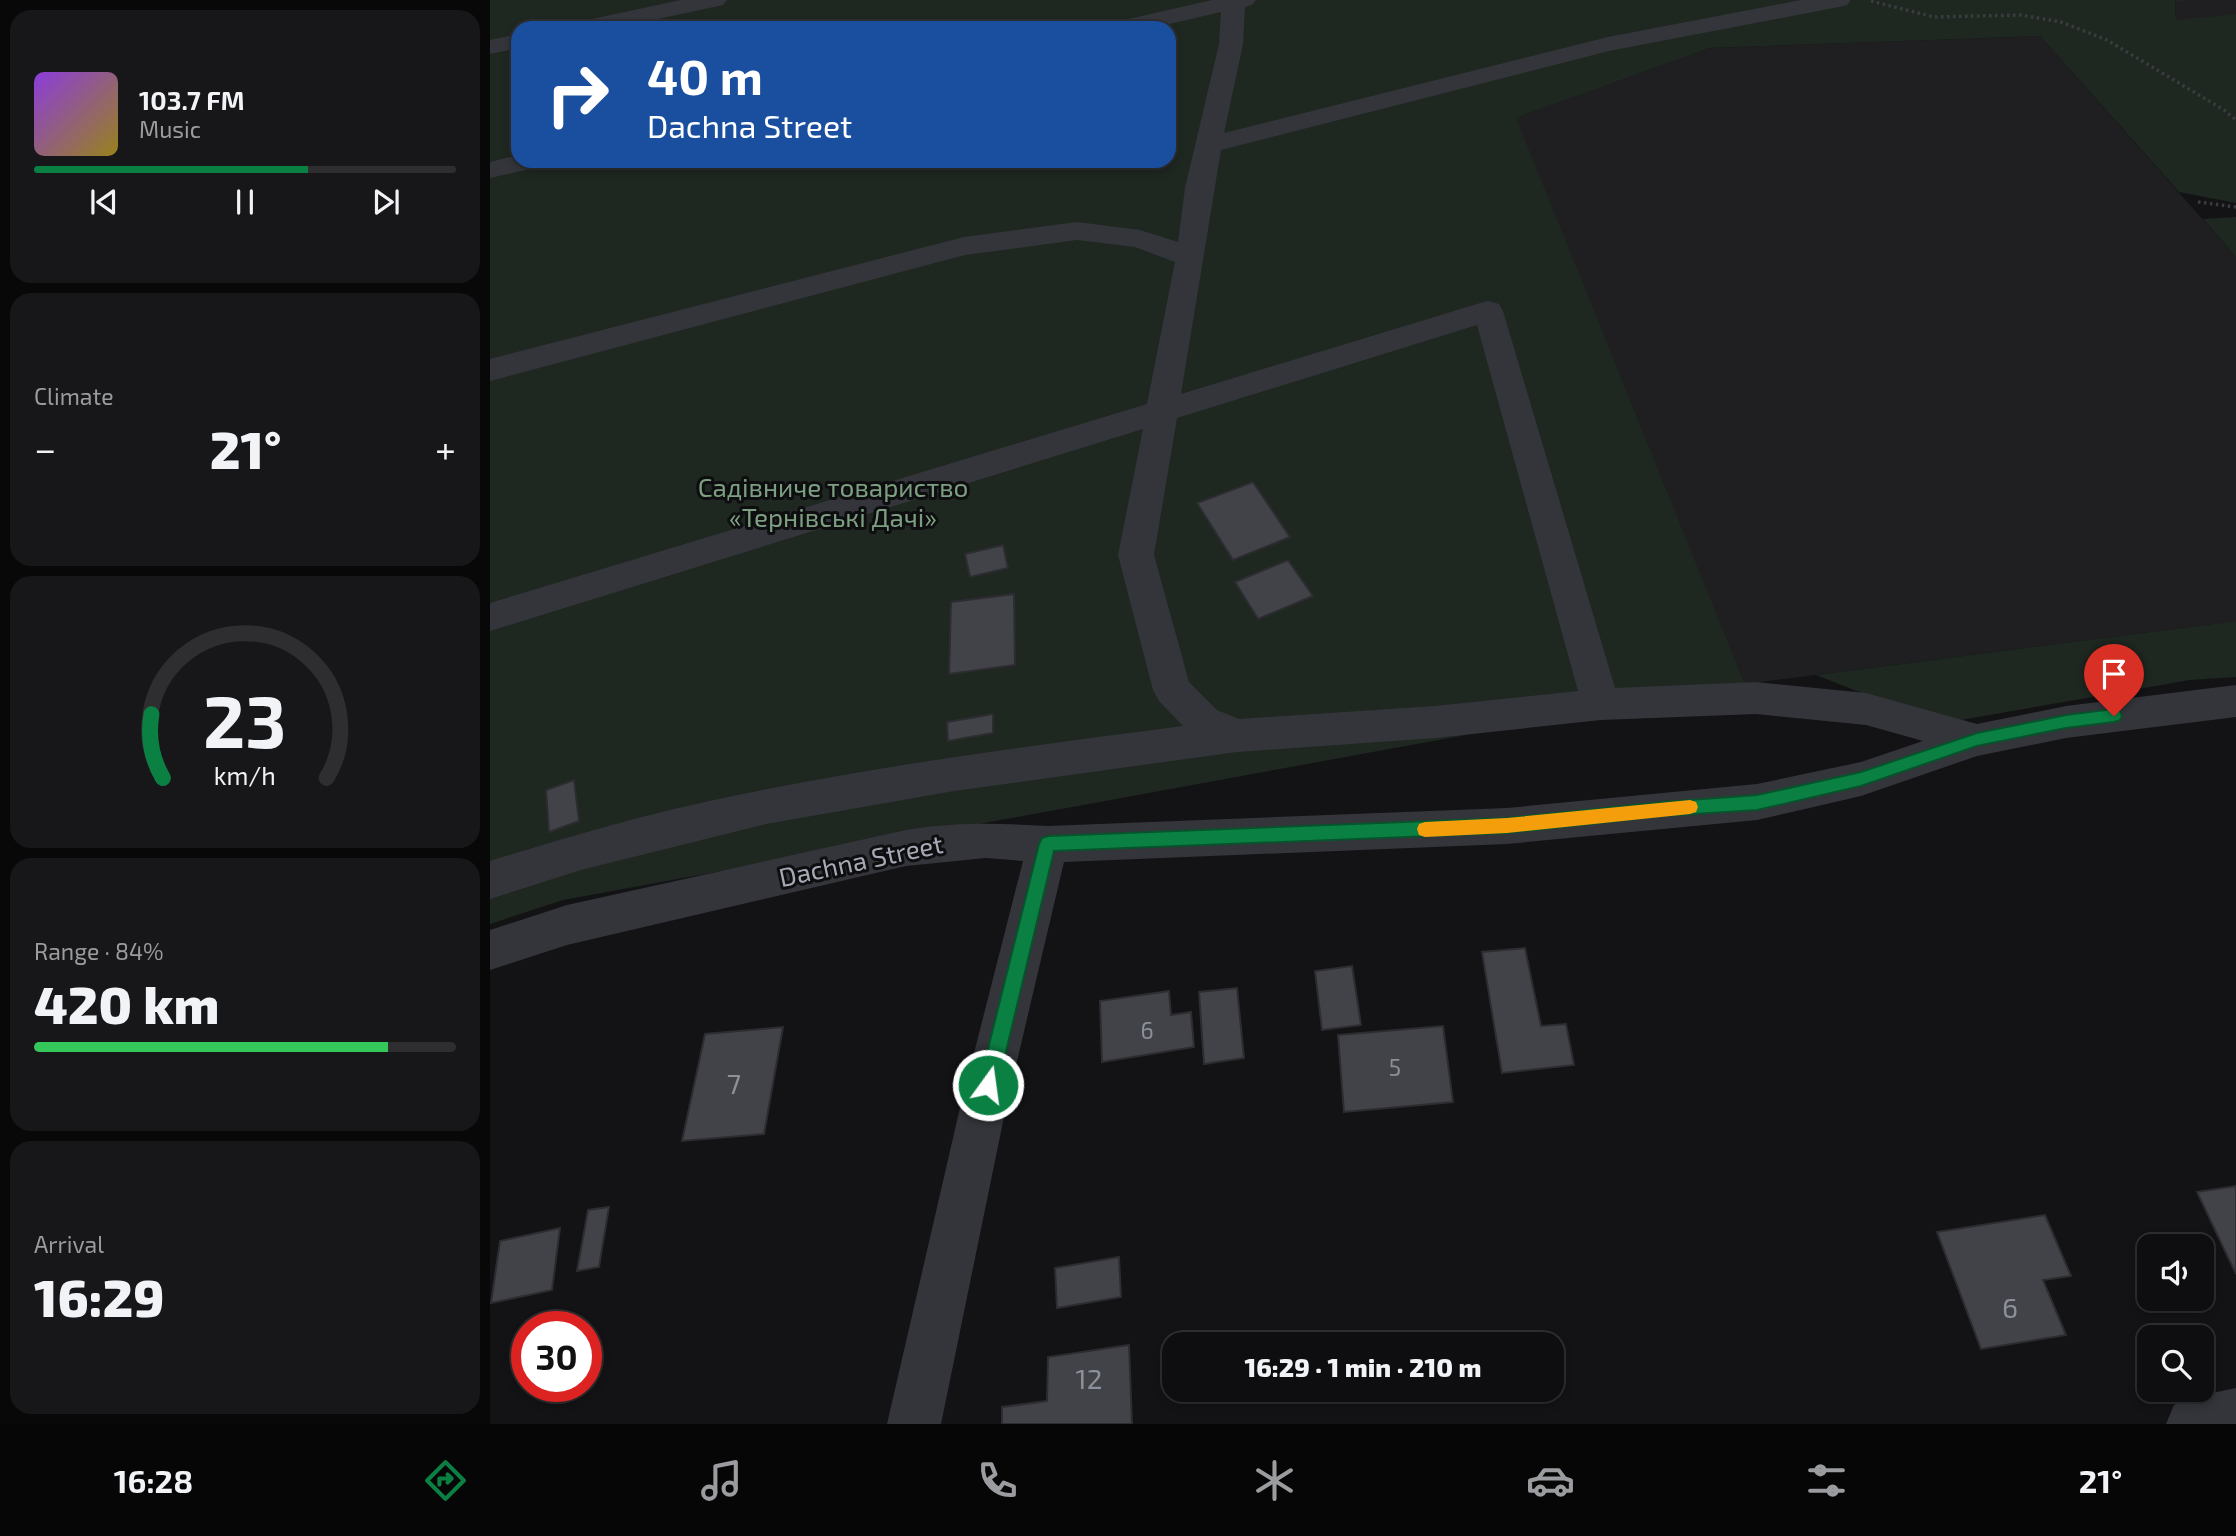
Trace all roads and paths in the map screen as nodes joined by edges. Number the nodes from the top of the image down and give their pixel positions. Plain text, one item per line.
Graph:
1 (715, 0) edge
2 (1839, 0) edge
3 (1865, 0) edge
4 (1237, 1) edge
5 (615, 21) edge
6 (1150, 21) edge
7 (511, 42) edge
8 (490, 47) edge
9 (2236, 120) edge
10 (1208, 145) junction
11 (511, 165) edge
12 (490, 170) edge
13 (2198, 202) dead end
14 (2236, 207) edge
15 (1190, 257) junction
16 (490, 370) edge
17 (1161, 414) junction
18 (490, 617) edge
19 (2236, 701) edge
20 (1601, 704) junction
21 (1237, 736) junction
22 (1977, 740) junction
23 (1048, 844) junction
24 (490, 880) edge
25 (490, 950) edge
26 (2236, 1415) edge
27 (914, 1424) edge
28 (2193, 1424) edge

1 - 5 street
2 - 10 street
3 - 9 path
4 - 6 street
4 - 10 street
7 - 8 street
10 - 15 street
11 - 12 street
13 - 14 path
15 - 16 street
15 - 17 street
17 - 18 street
17 - 20 street
17 - 21 street
19 - 22 street, Dachna Street
20 - 21 street
20 - 22 street
21 - 24 street
22 - 23 street, Dachna Street
23 - 25 street, Dachna Street
23 - 27 street
26 - 28 street

